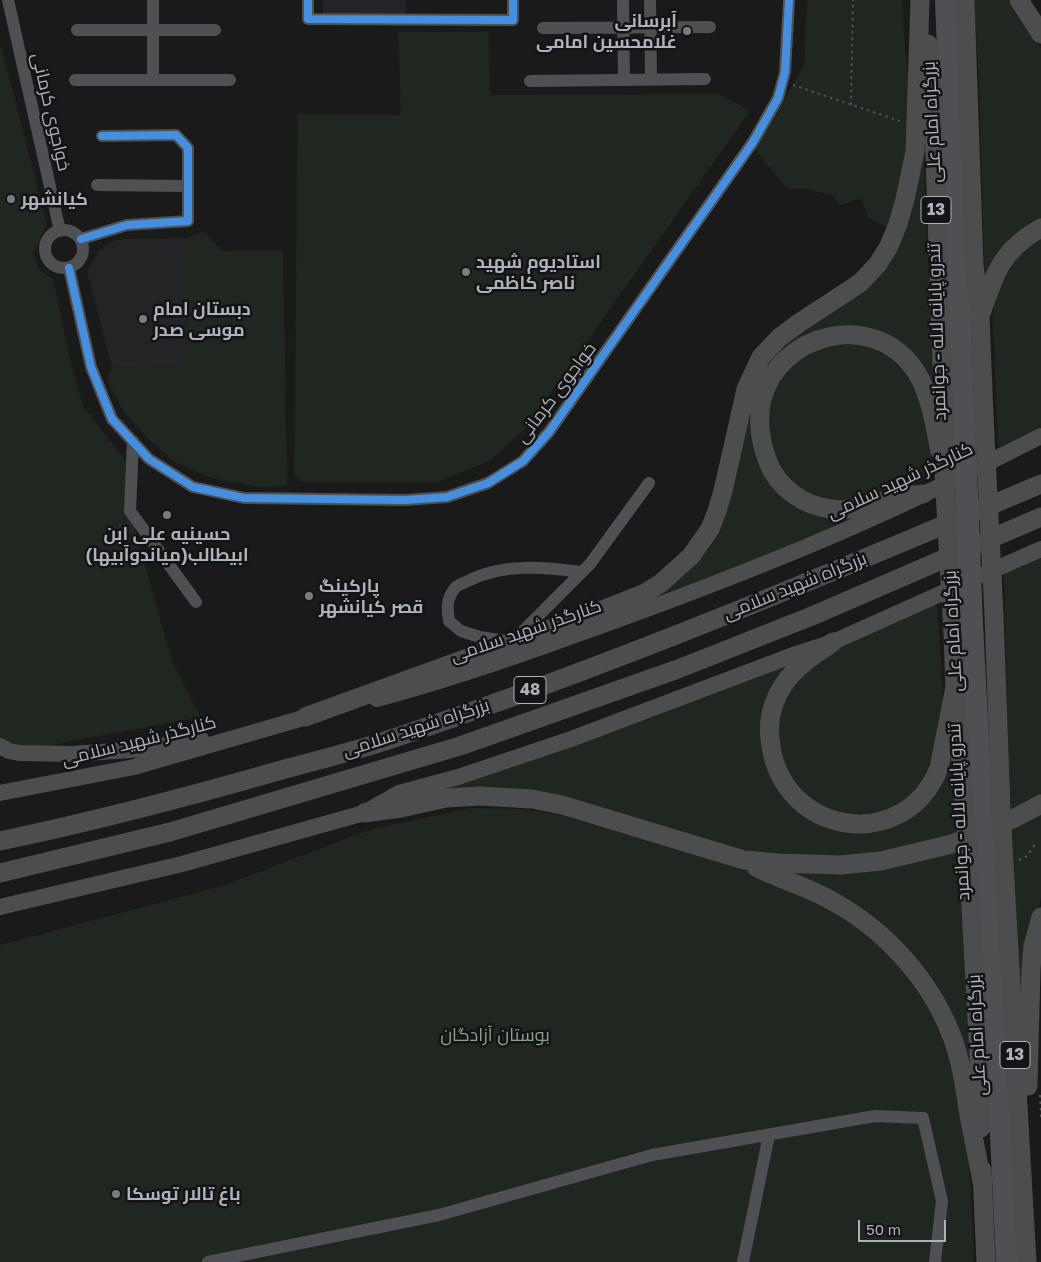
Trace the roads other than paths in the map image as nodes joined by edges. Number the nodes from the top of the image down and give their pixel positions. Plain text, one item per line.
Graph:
1 (8, 0) edge
2 (153, 0) edge
3 (308, 0) edge
4 (513, 0) edge
5 (624, 0) edge
6 (650, 0) edge
7 (789, 0) edge
8 (920, 0) edge
9 (924, 0) edge
10 (941, 0) edge
11 (952, 0) edge
12 (964, 0) edge
13 (1019, 0) edge
14 (710, 27) dead end
15 (543, 28) dead end
16 (624, 28) junction
17 (650, 28) junction
18 (77, 30) dead end
19 (153, 30) junction
20 (215, 30) dead end
21 (1041, 34) edge
22 (651, 79) junction
23 (705, 79) dead end
24 (75, 80) dead end
25 (153, 80) junction
26 (230, 80) dead end
27 (624, 80) junction
28 (530, 81) dead end
29 (102, 136) dead end
30 (97, 185) dead end
31 (188, 186) junction
32 (1041, 228) edge
33 (60, 231) junction
34 (80, 239) junction
35 (69, 268) junction
36 (980, 316) junction
37 (1041, 436) edge
38 (133, 441) junction
39 (964, 445) junction
40 (944, 472) junction
41 (649, 483) dead end
42 (1041, 484) edge
43 (923, 494) junction
44 (1041, 517) edge
45 (1041, 549) edge
46 (581, 572) junction
47 (196, 602) dead end
48 (965, 629) junction
49 (512, 642) junction
50 (833, 642) junction
51 (955, 687) junction
52 (305, 717) junction
53 (265, 729) junction
54 (0, 746) edge
55 (0, 793) edge
56 (1041, 804) edge
57 (364, 813) junction
58 (983, 813) junction
59 (0, 840) edge
60 (979, 858) junction
61 (744, 860) junction
62 (0, 873) edge
63 (0, 907) edge
64 (1041, 917) edge
65 (769, 1135) junction
66 (1022, 1179) junction
67 (982, 1182) junction
68 (208, 1262) edge
69 (743, 1262) edge
70 (935, 1262) edge
71 (986, 1262) edge
72 (1002, 1262) edge
73 (1012, 1262) edge
74 (1027, 1262) edge

1 - 33 street, خواجوی کرمانی
2 - 19 street
3 - 4 street
5 - 16 street
6 - 17 street
7 - 38 street, خواجوی کرمانی
8 - 49 highway
9 - 40 highway, بزرگراه امام علی / 13, bridge
10 - 39 street, تندرو پایانه لاله - جوانمرد
11 - 39 street
12 - 36 highway, بزرگراه امام علی / 13
13 - 21 highway
14 - 17 street
15 - 16 street
16 - 17 street
16 - 27 street
17 - 22 street
18 - 19 street
19 - 20 street
19 - 25 street
22 - 23 street
22 - 27 street
24 - 25 street
25 - 26 street
27 - 28 street
29 - 31 street
30 - 31 street
31 - 34 street
32 - 36 highway
33 - 34 street
33 - 35 street
34 - 35 street
35 - 38 street, خواجوی کرمانی
36 - 58 highway, بزرگراه امام علی / 13, bridge
37 - 43 main road, کنارگذر شهید سلامی
38 - 47 street
39 - 48 street, تندرو پایانه لاله - جوانمرد, bridge
40 - 43 highway
40 - 48 highway, بزرگراه امام علی / 13, bridge
41 - 46 street
42 - 59 highway, بزرگراه شهید سلامی / 48
43 - 52 main road, کنارگذر شهید سلامی
44 - 62 highway, بزرگراه شهید سلامی / 48
45 - 50 main road
46 - 49 street
46 - 49 street
48 - 51 highway, بزرگراه امام علی / 13
48 - 58 street, تندرو پایانه لاله - جوانمرد
49 - 52 highway
50 - 51 highway
50 - 57 main road
51 - 58 highway, بزرگراه امام علی / 13
52 - 53 main road, کنارگذر شهید سلامی
53 - 54 main road
53 - 55 main road, کنارگذر شهید سلامی
56 - 61 highway
57 - 61 highway
57 - 63 main road
58 - 60 highway, بزرگراه امام علی / 13, bridge
58 - 66 highway, بزرگراه امام علی / 13, bridge
60 - 67 highway, بزرگراه امام علی / 13
60 - 72 street, تندرو پایانه لاله - جوانمرد
60 - 73 street
61 - 67 highway
64 - 66 highway
65 - 68 street
65 - 69 street
65 - 70 street
66 - 74 highway, بزرگراه امام علی / 13
67 - 71 highway, بزرگراه امام علی / 13

